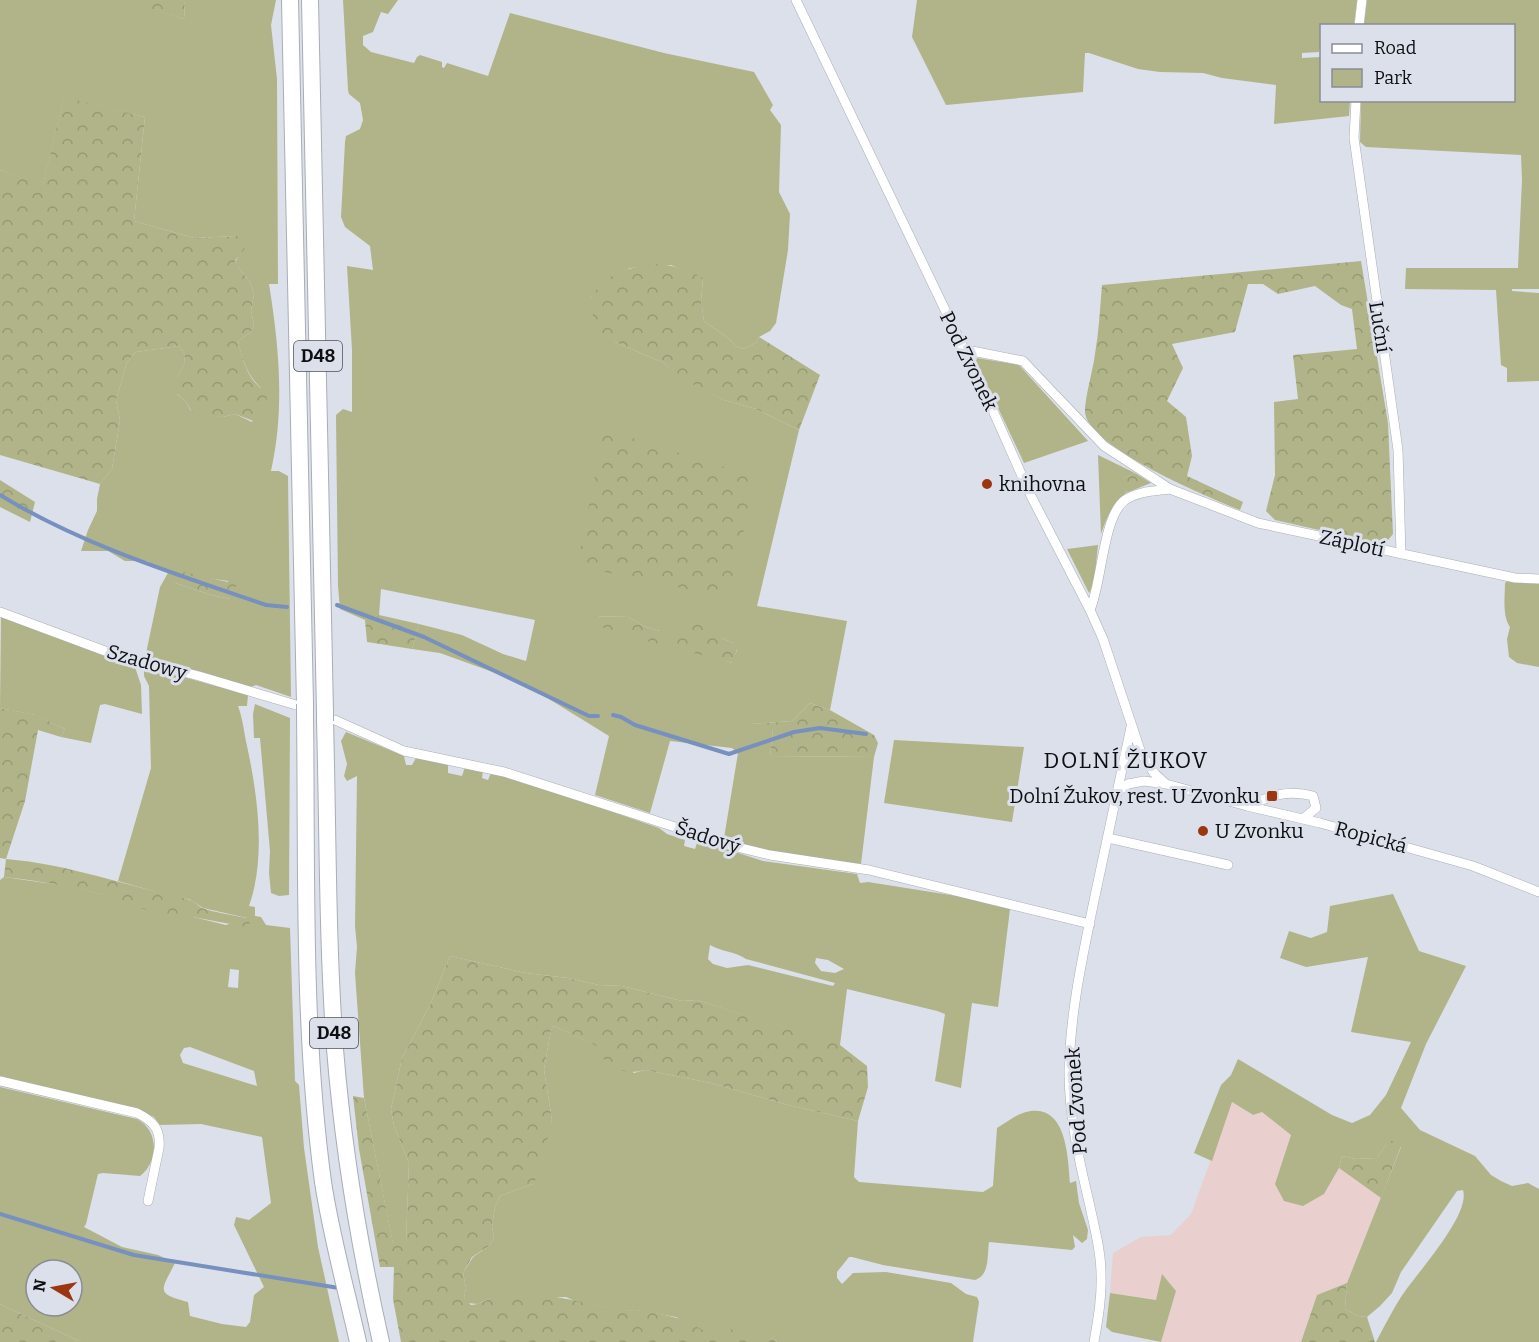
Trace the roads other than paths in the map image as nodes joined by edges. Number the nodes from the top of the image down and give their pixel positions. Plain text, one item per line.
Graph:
1 (290, 0) edge
2 (310, 0) edge
3 (796, 0) edge
4 (1362, 0) edge
5 (1359, 24) edge
6 (1356, 102) edge
7 (962, 349) junction
8 (1170, 489) junction
9 (1401, 554) junction
10 (1539, 579) edge
11 (1090, 610) junction
12 (0, 612) edge
13 (302, 707) junction
14 (328, 718) junction
15 (1131, 726) junction
16 (1166, 784) junction
17 (1118, 791) junction
18 (1246, 806) junction
19 (1303, 819) junction
20 (1108, 838) junction
21 (1228, 865) dead end
22 (1539, 892) edge
23 (1090, 924) junction
24 (0, 1082) edge
25 (148, 1201) dead end
26 (358, 1342) edge
27 (381, 1342) edge
28 (1094, 1342) edge

1 - 13 highway, D48
2 - 14 highway, D48
3 - 7 street, Pod Zvonek
4 - 5 street
6 - 9 street, Luční
7 - 8 street, Záplotí
7 - 11 street, Pod Zvonek
8 - 9 street, Záplotí
8 - 11 street, Záplotí
9 - 10 street, Záplotí
11 - 15 street, Pod Zvonek
12 - 13 street, Szadowy
13 - 26 highway, D48
14 - 23 street, Šadový
14 - 27 highway, D48
15 - 16 street, Pod Zvonek
15 - 17 street, Pod Zvonek
16 - 17 street
16 - 18 street, Ropická
17 - 20 street, Pod Zvonek
18 - 19 street, Ropická
18 - 19 street
19 - 22 street, Ropická
20 - 21 street
20 - 23 street, Pod Zvonek
23 - 28 street, Pod Zvonek
24 - 25 street

